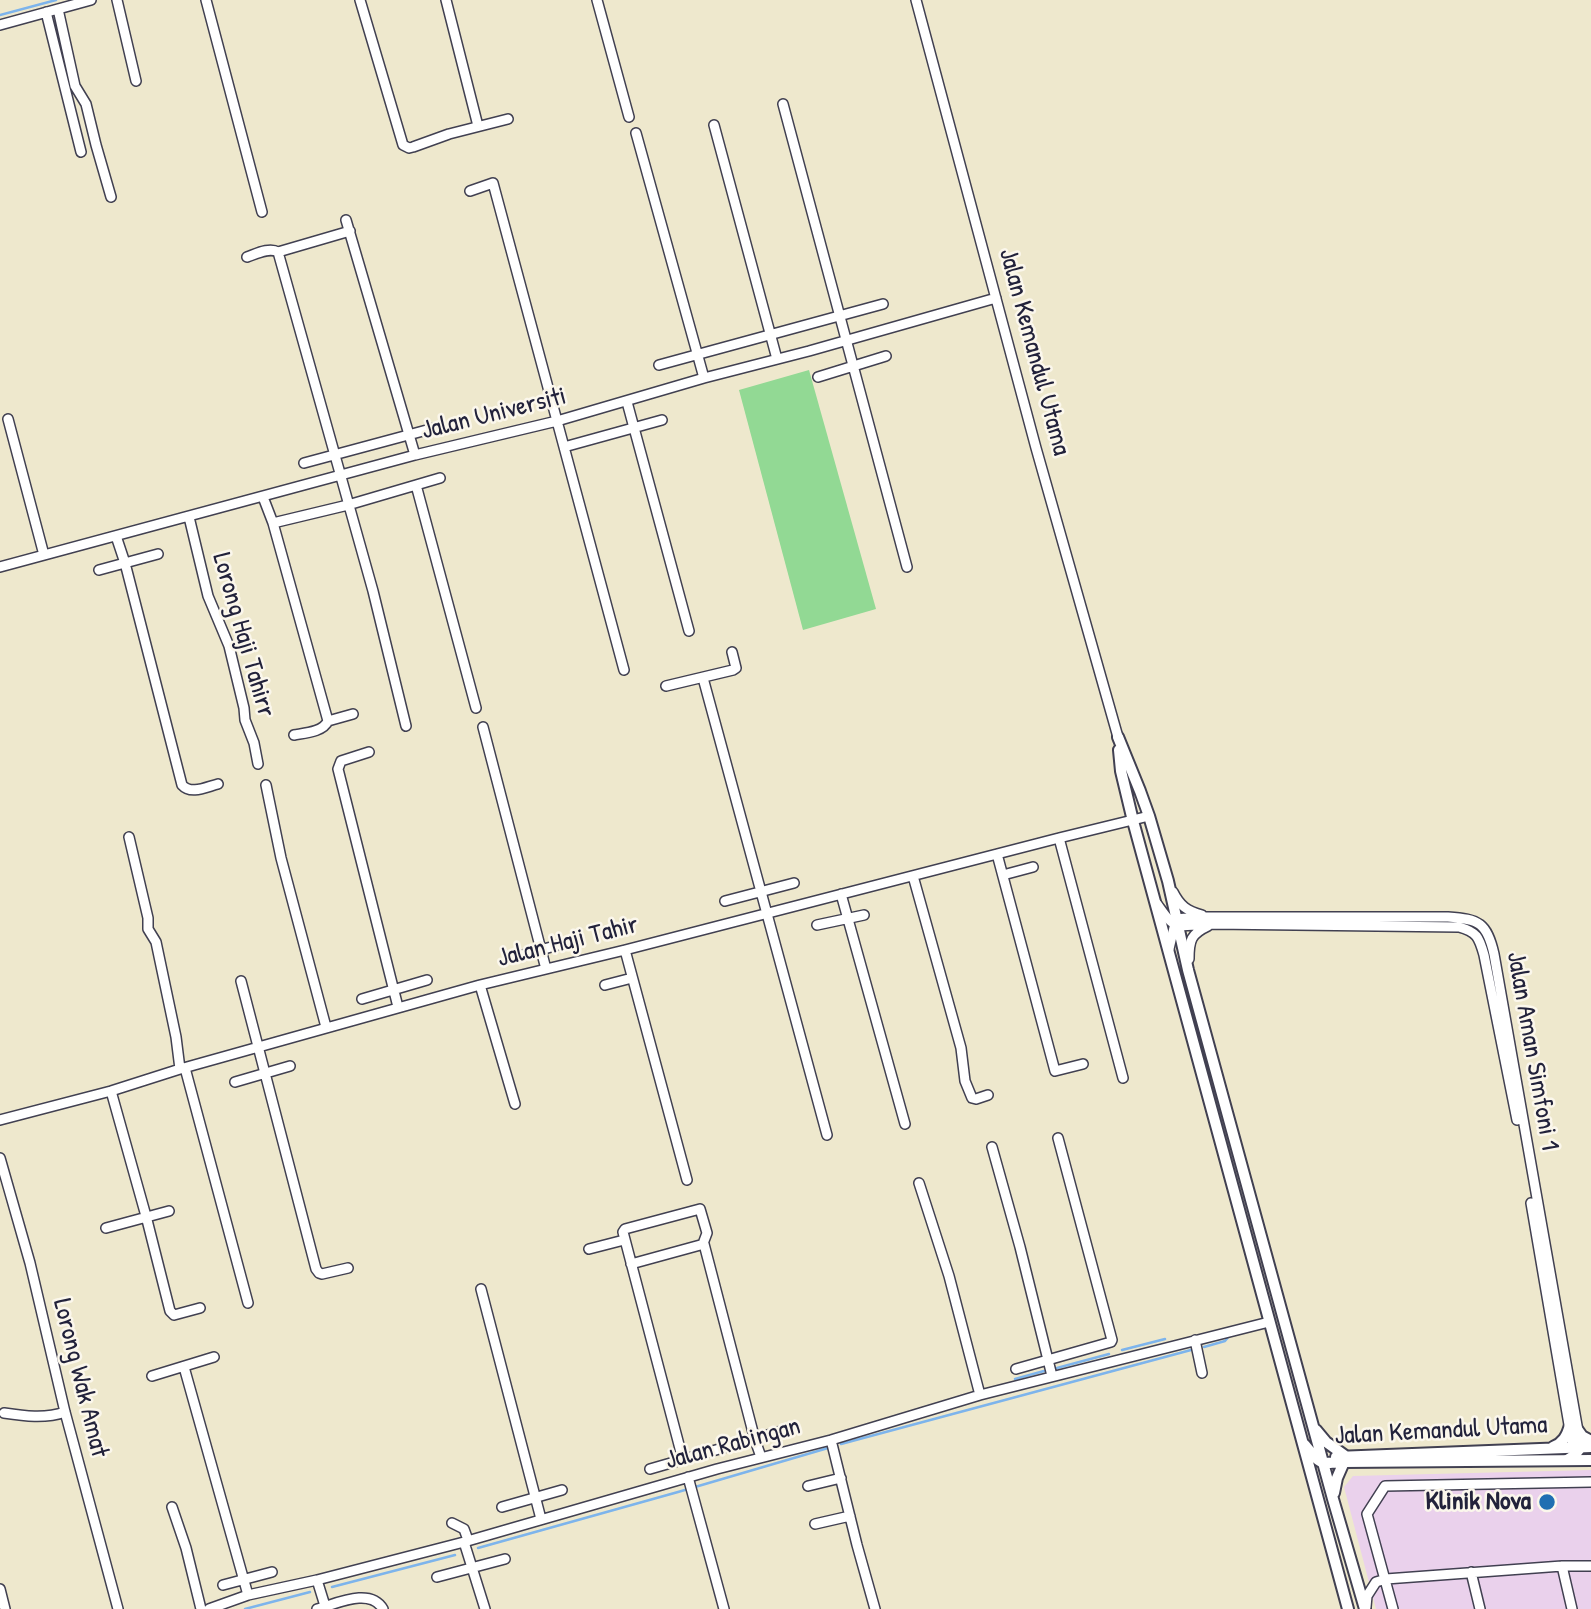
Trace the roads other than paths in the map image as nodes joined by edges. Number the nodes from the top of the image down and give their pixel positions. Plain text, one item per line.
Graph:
1 (91, 0) edge
2 (117, 0) edge
3 (206, 0) edge
4 (360, 0) edge
5 (446, 0) edge
6 (597, 0) edge
7 (916, 0) edge
8 (58, 9) junction
9 (46, 12) junction
10 (0, 25) edge
11 (136, 80) dead end
12 (782, 104) dead end
13 (629, 117) dead end
14 (508, 118) dead end
15 (714, 125) dead end
16 (478, 126) junction
17 (636, 132) dead end
18 (81, 152) dead end
19 (470, 191) dead end
20 (111, 197) dead end
21 (262, 212) dead end
22 (346, 220) dead end
23 (349, 231) junction
24 (276, 251) junction
25 (247, 257) dead end
26 (996, 298) junction
27 (883, 304) dead end
28 (839, 316) junction
29 (771, 335) junction
30 (846, 341) junction
31 (698, 355) junction
32 (886, 356) dead end
33 (777, 359) junction
34 (659, 365) dead end
35 (853, 366) junction
36 (818, 377) dead end
37 (704, 378) junction
38 (627, 401) junction
39 (8, 419) dead end
40 (662, 420) dead end
41 (557, 421) junction
42 (438, 427) dead end
43 (634, 428) junction
44 (408, 435) junction
45 (564, 447) junction
46 (335, 455) junction
47 (415, 456) junction
48 (304, 463) dead end
49 (341, 477) junction
50 (440, 478) dead end
51 (416, 485) junction
52 (263, 497) junction
53 (348, 505) junction
54 (189, 517) junction
55 (274, 523) junction
56 (116, 536) junction
57 (158, 554) dead end
58 (44, 555) junction
59 (125, 562) junction
60 (0, 567) edge
61 (907, 567) dead end
62 (99, 570) dead end
63 (689, 631) dead end
64 (732, 652) dead end
65 (624, 670) dead end
66 (703, 677) junction
67 (666, 686) dead end
68 (477, 708) dead end
69 (353, 714) dead end
70 (328, 721) junction
71 (406, 726) dead end
72 (483, 727) dead end
73 (294, 735) dead end
74 (1118, 737) junction
75 (369, 752) dead end
76 (258, 764) dead end
77 (218, 784) dead end
78 (266, 785) dead end
79 (1149, 816) junction
80 (1133, 821) junction
81 (130, 837) dead end
82 (1059, 838) junction
83 (998, 853) junction
84 (1033, 867) dead end
85 (1003, 875) junction
86 (913, 876) junction
87 (1168, 881) junction
88 (794, 883) dead end
89 (761, 892) junction
90 (841, 894) junction
91 (1154, 899) junction
92 (725, 901) dead end
93 (767, 913) junction
94 (864, 915) dead end
95 (848, 919) junction
96 (1211, 920) junction
97 (1176, 923) junction
98 (817, 926) dead end
99 (576, 940) dead end
100 (541, 949) junction
101 (625, 950) junction
102 (1169, 954) junction
103 (512, 958) dead end
104 (547, 968) junction
105 (1188, 970) junction
106 (632, 978) junction
107 (241, 981) dead end
108 (427, 981) dead end
109 (480, 985) junction
110 (605, 985) dead end
111 (394, 990) junction
112 (362, 999) dead end
113 (398, 1007) junction
114 (326, 1027) junction
115 (259, 1048) junction
116 (1083, 1064) dead end
117 (290, 1066) dead end
118 (182, 1068) junction
119 (265, 1073) junction
120 (1123, 1078) dead end
121 (235, 1082) dead end
122 (111, 1091) junction
123 (988, 1095) dead end
124 (514, 1104) dead end
125 (0, 1120) edge
126 (905, 1124) dead end
127 (827, 1135) dead end
128 (1058, 1138) dead end
129 (992, 1147) dead end
130 (0, 1158) edge
131 (687, 1180) dead end
132 (919, 1183) dead end
133 (169, 1211) dead end
134 (146, 1216) junction
135 (106, 1228) dead end
136 (624, 1240) junction
137 (704, 1243) junction
138 (589, 1249) dead end
139 (631, 1264) junction
140 (348, 1268) dead end
141 (481, 1289) dead end
142 (248, 1303) dead end
143 (200, 1308) dead end
144 (1269, 1322) junction
145 (1195, 1340) junction
146 (214, 1357) dead end
147 (1048, 1360) junction
148 (184, 1367) junction
149 (1016, 1369) dead end
150 (1202, 1373) dead end
151 (152, 1376) dead end
152 (1052, 1376) junction
153 (980, 1395) junction
154 (65, 1412) junction
155 (4, 1413) dead end
156 (1574, 1427) junction
157 (1314, 1428) junction
158 (785, 1430) dead end
159 (755, 1440) junction
160 (831, 1440) junction
161 (1301, 1440) junction
162 (1591, 1441) edge
163 (1550, 1449) junction
164 (1581, 1449) edge
165 (761, 1457) junction
166 (1344, 1459) junction
167 (683, 1460) junction
168 (1566, 1460) junction
169 (1590, 1460) edge
170 (1322, 1462) junction
171 (650, 1469) dead end
172 (841, 1478) junction
173 (1591, 1482) edge
174 (690, 1485) junction
175 (808, 1486) dead end
176 (562, 1490) dead end
177 (1316, 1494) junction
178 (534, 1497) junction
179 (1333, 1499) junction
180 (172, 1507) dead end
181 (502, 1507) dead end
182 (850, 1516) junction
183 (541, 1519) junction
184 (452, 1523) dead end
185 (816, 1524) dead end
186 (466, 1541) junction
187 (505, 1559) dead end
188 (1562, 1566) junction
189 (1591, 1566) edge
190 (473, 1569) junction
191 (272, 1572) dead end
192 (1471, 1572) junction
193 (437, 1577) dead end
194 (244, 1579) junction
195 (1386, 1579) junction
196 (317, 1580) junction
197 (223, 1585) dead end
198 (0, 1589) edge
199 (248, 1595) junction
200 (323, 1608) edge
201 (5, 1609) edge
202 (118, 1609) edge
203 (201, 1609) edge
204 (209, 1609) edge
205 (383, 1609) edge
206 (485, 1609) edge
207 (724, 1609) edge
208 (874, 1609) edge
209 (1348, 1609) edge
210 (1366, 1609) edge
211 (1393, 1609) edge
212 (1480, 1609) edge
213 (1572, 1609) edge

1 - 8 street
2 - 11 street
3 - 21 street
4 - 16 street
5 - 16 street
6 - 13 street
7 - 26 street, Jalan Kemandul Utama
8 - 9 street
8 - 20 street
9 - 10 street
9 - 18 street
12 - 28 street
14 - 16 street
15 - 29 street
17 - 31 street
19 - 41 street
22 - 23 street
23 - 24 street
23 - 44 street
24 - 25 street
24 - 46 street
26 - 30 street, Jalan Universiti
26 - 74 street, Jalan Kemandul Utama
27 - 28 street
28 - 29 street
28 - 30 street
29 - 31 street
29 - 33 street
30 - 33 street, Jalan Universiti
30 - 35 street
31 - 34 street
31 - 37 street
32 - 35 street
33 - 37 street, Jalan Universiti
35 - 36 street
35 - 61 street
37 - 38 street, Jalan Universiti
38 - 41 street, Jalan Universiti
38 - 43 street
39 - 58 street
40 - 43 street
41 - 45 street
41 - 47 street, Jalan Universiti
42 - 44 street
43 - 45 street
43 - 63 street
44 - 46 street
44 - 47 street
45 - 65 street
46 - 48 street
46 - 49 street
47 - 49 street, Jalan Universiti
49 - 52 street, Jalan Universiti
49 - 53 street
50 - 51 street
51 - 53 street
51 - 68 street
52 - 54 street, Jalan Universiti
52 - 55 street
53 - 55 street
53 - 71 street
54 - 56 street, Jalan Universiti
54 - 76 street, Lorong Haji Tahirr
55 - 70 street
56 - 58 street, Jalan Universiti
56 - 59 street
57 - 59 street
58 - 60 street, Jalan Universiti
59 - 62 street
59 - 77 street
64 - 66 street
66 - 67 street
66 - 89 street
69 - 70 street
70 - 73 street
72 - 100 street
74 - 79 street
74 - 80 street
75 - 111 street
78 - 114 street
79 - 80 street, Jalan Haji Tahir
79 - 87 street
80 - 82 street, Jalan Haji Tahir
80 - 91 street
81 - 118 street
82 - 83 street, Jalan Haji Tahir
82 - 120 street
83 - 85 street
83 - 86 street, Jalan Haji Tahir
84 - 85 street
85 - 116 street
86 - 90 street, Jalan Haji Tahir
86 - 123 street
87 - 96 street
87 - 97 street
88 - 89 street
89 - 92 street
89 - 93 street
90 - 93 street, Jalan Haji Tahir
90 - 95 street
91 - 97 street
91 - 102 street
93 - 101 street, Jalan Haji Tahir
93 - 127 street
94 - 95 street
95 - 98 street
95 - 126 street
96 - 97 street, Jalan Aman Simfoni 1
96 - 105 street
96 - 156 street, Jalan Aman Simfoni 1
97 - 102 street
97 - 105 street
99 - 100 street
100 - 103 street
100 - 104 street
101 - 104 street, Jalan Haji Tahir
101 - 106 street
102 - 144 street
104 - 109 street, Jalan Haji Tahir
105 - 157 street
106 - 110 street
106 - 131 street
107 - 115 street
108 - 111 street
109 - 113 street, Jalan Haji Tahir
109 - 124 street
111 - 112 street
111 - 113 street
113 - 114 street, Jalan Haji Tahir
114 - 115 street, Jalan Haji Tahir
115 - 118 street, Jalan Haji Tahir
115 - 119 street
117 - 119 street
118 - 122 street, Jalan Haji Tahir
118 - 142 street
119 - 121 street
119 - 140 street
122 - 125 street, Jalan Haji Tahir
122 - 134 street
128 - 147 street
129 - 147 street
130 - 154 street, Lorong Wak Amat
132 - 153 street
133 - 134 street
134 - 135 street
134 - 143 street
136 - 137 street
136 - 138 street
136 - 139 street
137 - 139 street
137 - 159 street
139 - 167 street
141 - 178 street
144 - 145 street, Jalan Rabingan
144 - 161 street
145 - 150 street
145 - 152 street, Jalan Rabingan
146 - 148 street
147 - 149 street
147 - 152 street
148 - 151 street
148 - 194 street
152 - 153 street, Jalan Rabingan
153 - 160 street, Jalan Rabingan
154 - 155 street
154 - 202 street, Lorong Wak Amat
156 - 162 street
156 - 163 street
156 - 164 street, Jalan Aman Simfoni 1
157 - 166 street
157 - 170 street
158 - 159 street
159 - 165 street
159 - 167 street
160 - 165 street, Jalan Rabingan
160 - 172 street
161 - 170 street
161 - 177 street
163 - 164 street, Jalan Kemandul Utama
163 - 166 street, Jalan Kemandul Utama
164 - 168 street
164 - 169 street
165 - 174 street, Jalan Rabingan
166 - 168 street, Jalan Kemandul Utama
166 - 170 street, Jalan Kemandul Utama
166 - 179 street
167 - 171 street
168 - 169 street, Jalan Kemandul Utama
170 - 177 street, Jalan Kemandul Utama
170 - 179 street
172 - 175 street
172 - 182 street
173 - 195 street
174 - 183 street, Jalan Rabingan
174 - 207 street
176 - 178 street
177 - 209 street, Jalan Kemandul Utama
178 - 181 street
178 - 183 street
179 - 210 street
180 - 203 street
182 - 185 street
182 - 208 street
183 - 186 street, Jalan Rabingan
184 - 186 street
186 - 190 street
186 - 196 street, Jalan Rabingan
187 - 190 street
188 - 189 street
188 - 192 street
188 - 213 street
190 - 193 street
190 - 206 street
191 - 194 street
192 - 195 street
192 - 212 street
194 - 197 street
194 - 199 street
195 - 210 street
195 - 211 street
196 - 199 street, Jalan Rabingan
196 - 200 street
198 - 201 street
199 - 204 street, Jalan Rabingan
200 - 205 street

